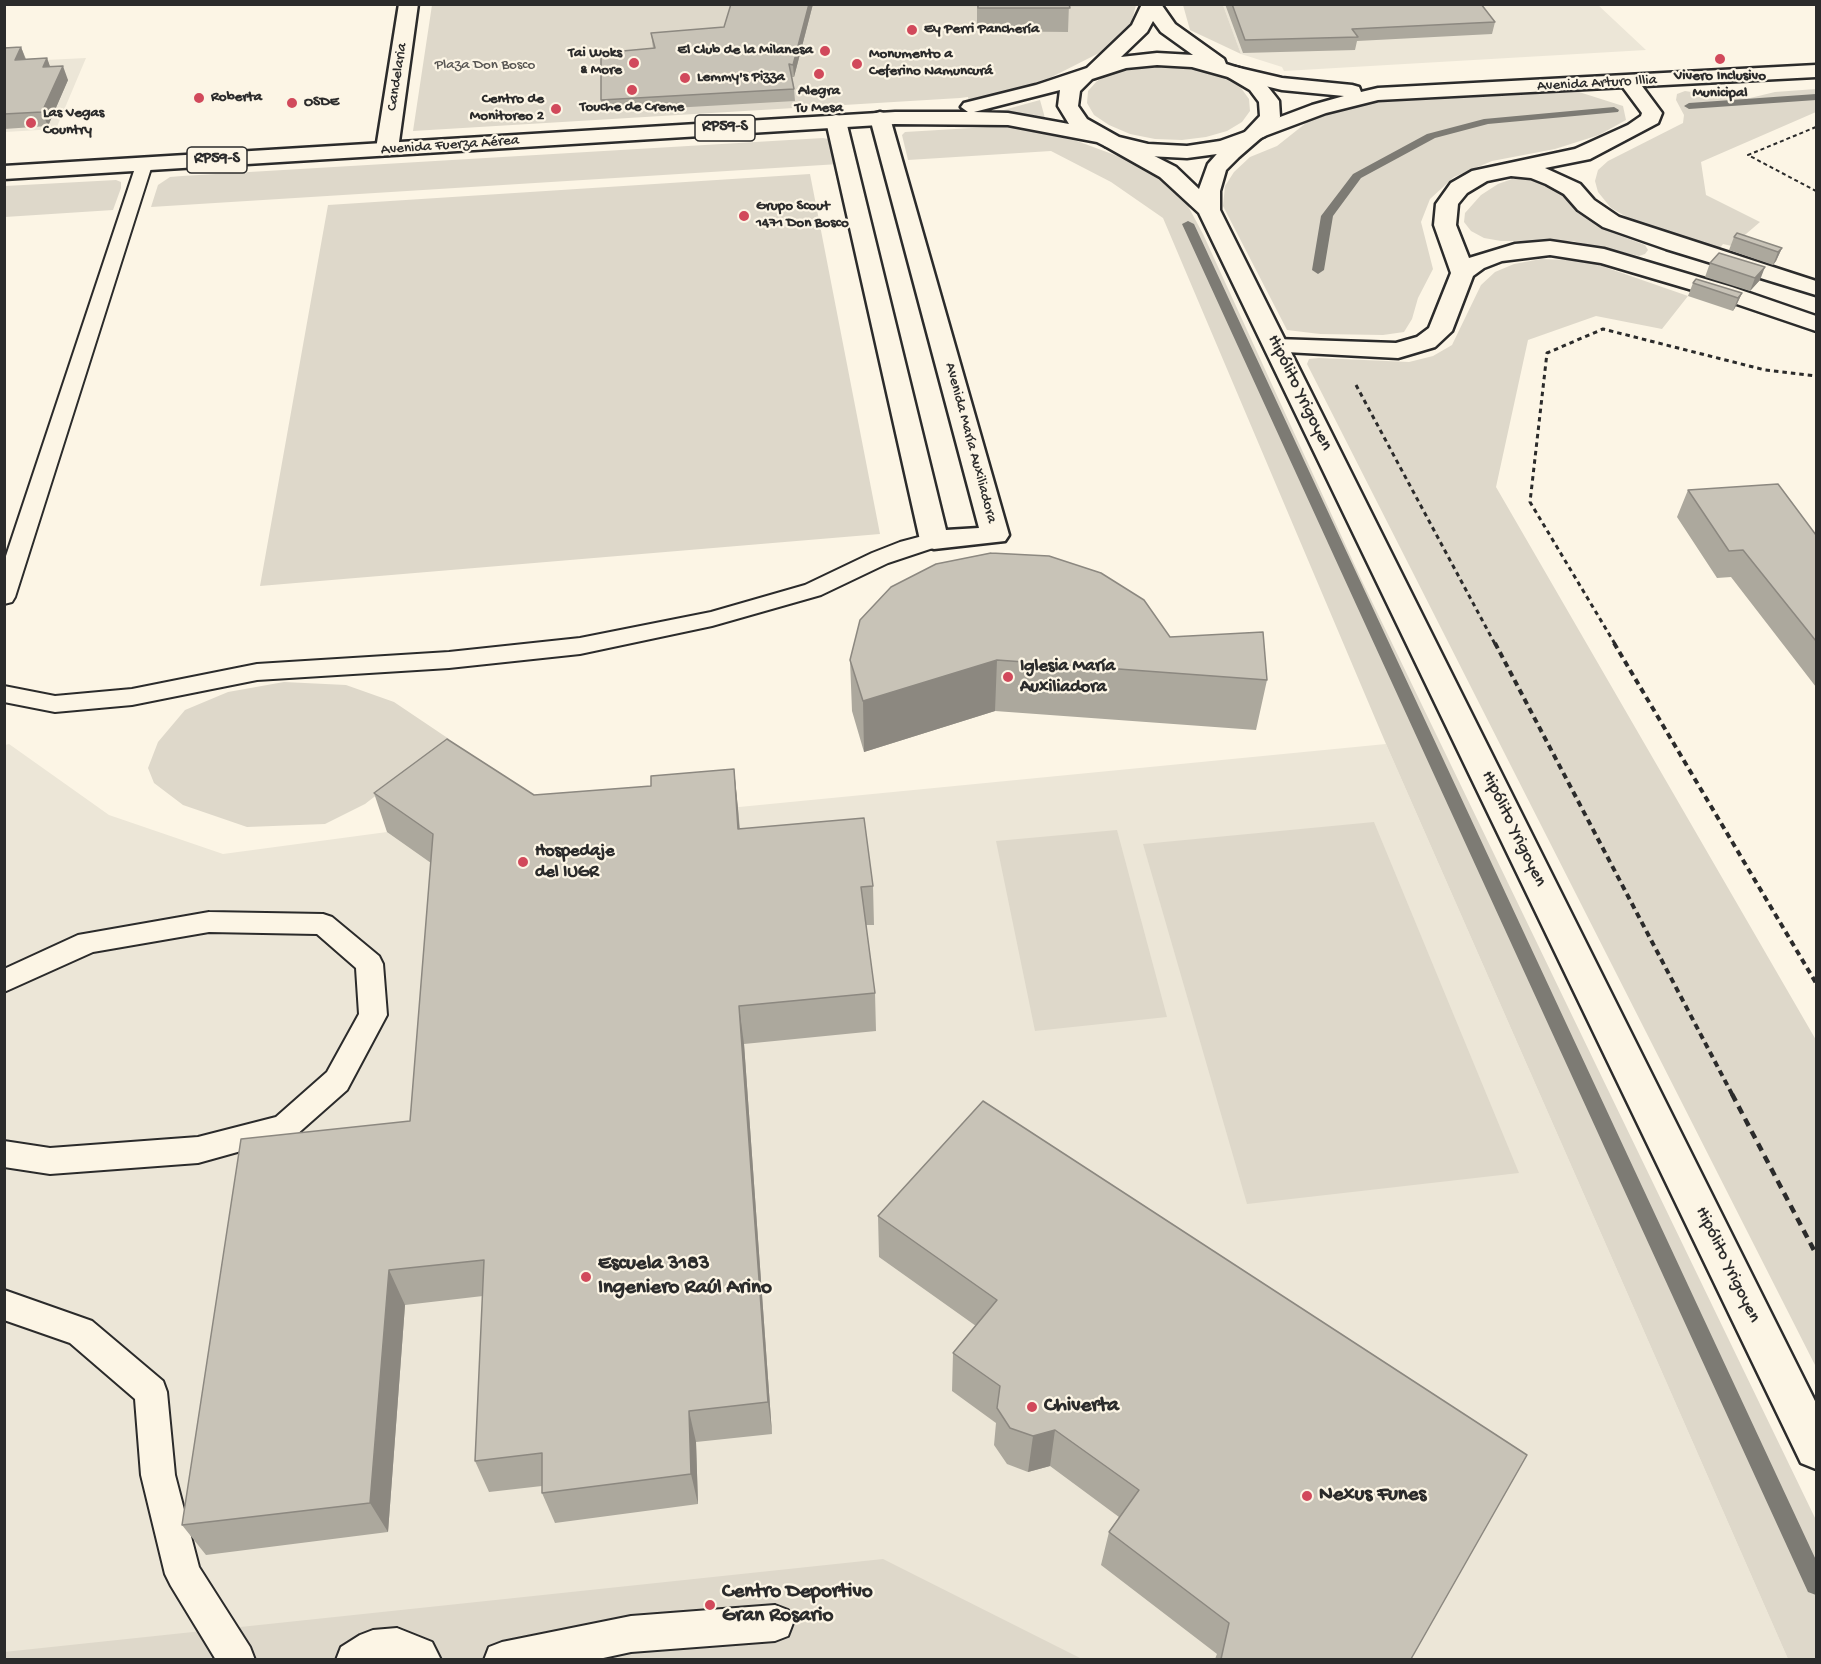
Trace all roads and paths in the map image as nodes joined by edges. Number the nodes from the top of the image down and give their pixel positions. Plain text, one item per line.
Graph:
1 (409, 4) edge
2 (1231, 71) junction
3 (1816, 71) edge
4 (1089, 73) junction
5 (1629, 82) junction
6 (1378, 94) junction
7 (888, 118) junction
8 (836, 121) junction
9 (1816, 127) edge
10 (1255, 134) junction
11 (1107, 140) junction
12 (387, 149) junction
13 (1582, 154) junction
14 (144, 165) junction
15 (1503, 171) junction
16 (4, 174) edge
17 (1572, 189) junction
18 (1816, 191) edge
19 (1209, 210) junction
20 (1445, 225) junction
21 (1674, 244) junction
22 (1515, 251) junction
23 (1640, 267) junction
24 (1463, 273) junction
25 (1816, 288) edge
26 (1816, 324) edge
27 (1276, 346) junction
28 (1816, 376) edge
29 (1361, 390) dead end
30 (934, 540) junction
31 (4, 597) edge
32 (4, 694) edge
33 (4, 981) edge
34 (1816, 983) edge
35 (4, 1154) edge
36 (1816, 1254) edge
37 (4, 1305) edge
38 (1816, 1448) edge
39 (775, 1623) dead end
40 (237, 1659) edge
41 (354, 1659) edge
42 (423, 1659) edge
43 (502, 1659) edge

1 - 12 main road, Candelaria
2 - 4 main road, Avenida Arturo Illia
2 - 4 main road, RP59-S
2 - 6 main road, Avenida Arturo Illia
2 - 10 main road, RP59-S
3 - 5 main road, Avenida Arturo Illia
4 - 7 main road, Avenida Fuerza Aérea / RP59-S
4 - 11 main road
5 - 6 main road, Avenida Arturo Illia
5 - 13 main road
6 - 10 main road, Avenida Arturo Illia
7 - 8 main road, Avenida Fuerza Aérea / RP59-S
7 - 11 main road, Avenida Fuerza Aérea / RP59-S
7 - 30 main road, Avenida María Auxiliadora
8 - 12 main road, Avenida Fuerza Aérea / RP59-S
8 - 30 main road
9 - 18 path
10 - 11 main road, RP59-S
10 - 19 main road
11 - 19 main road, Hipólito Yrigoyen
12 - 14 main road, Avenida Fuerza Aérea / RP59-S
13 - 15 main road
13 - 17 main road
14 - 16 main road, Avenida Fuerza Aérea / RP59-S
14 - 31 lane
15 - 17 main road
15 - 20 main road
17 - 21 main road
19 - 27 main road, Hipólito Yrigoyen
20 - 22 main road
20 - 24 main road
21 - 23 main road
21 - 25 main road
22 - 23 main road
22 - 24 main road
23 - 26 main road
24 - 27 main road
27 - 38 main road, Hipólito Yrigoyen
28 - 34 path
29 - 36 path
30 - 32 lane
33 - 35 lane
37 - 40 lane
39 - 43 lane
41 - 42 lane

